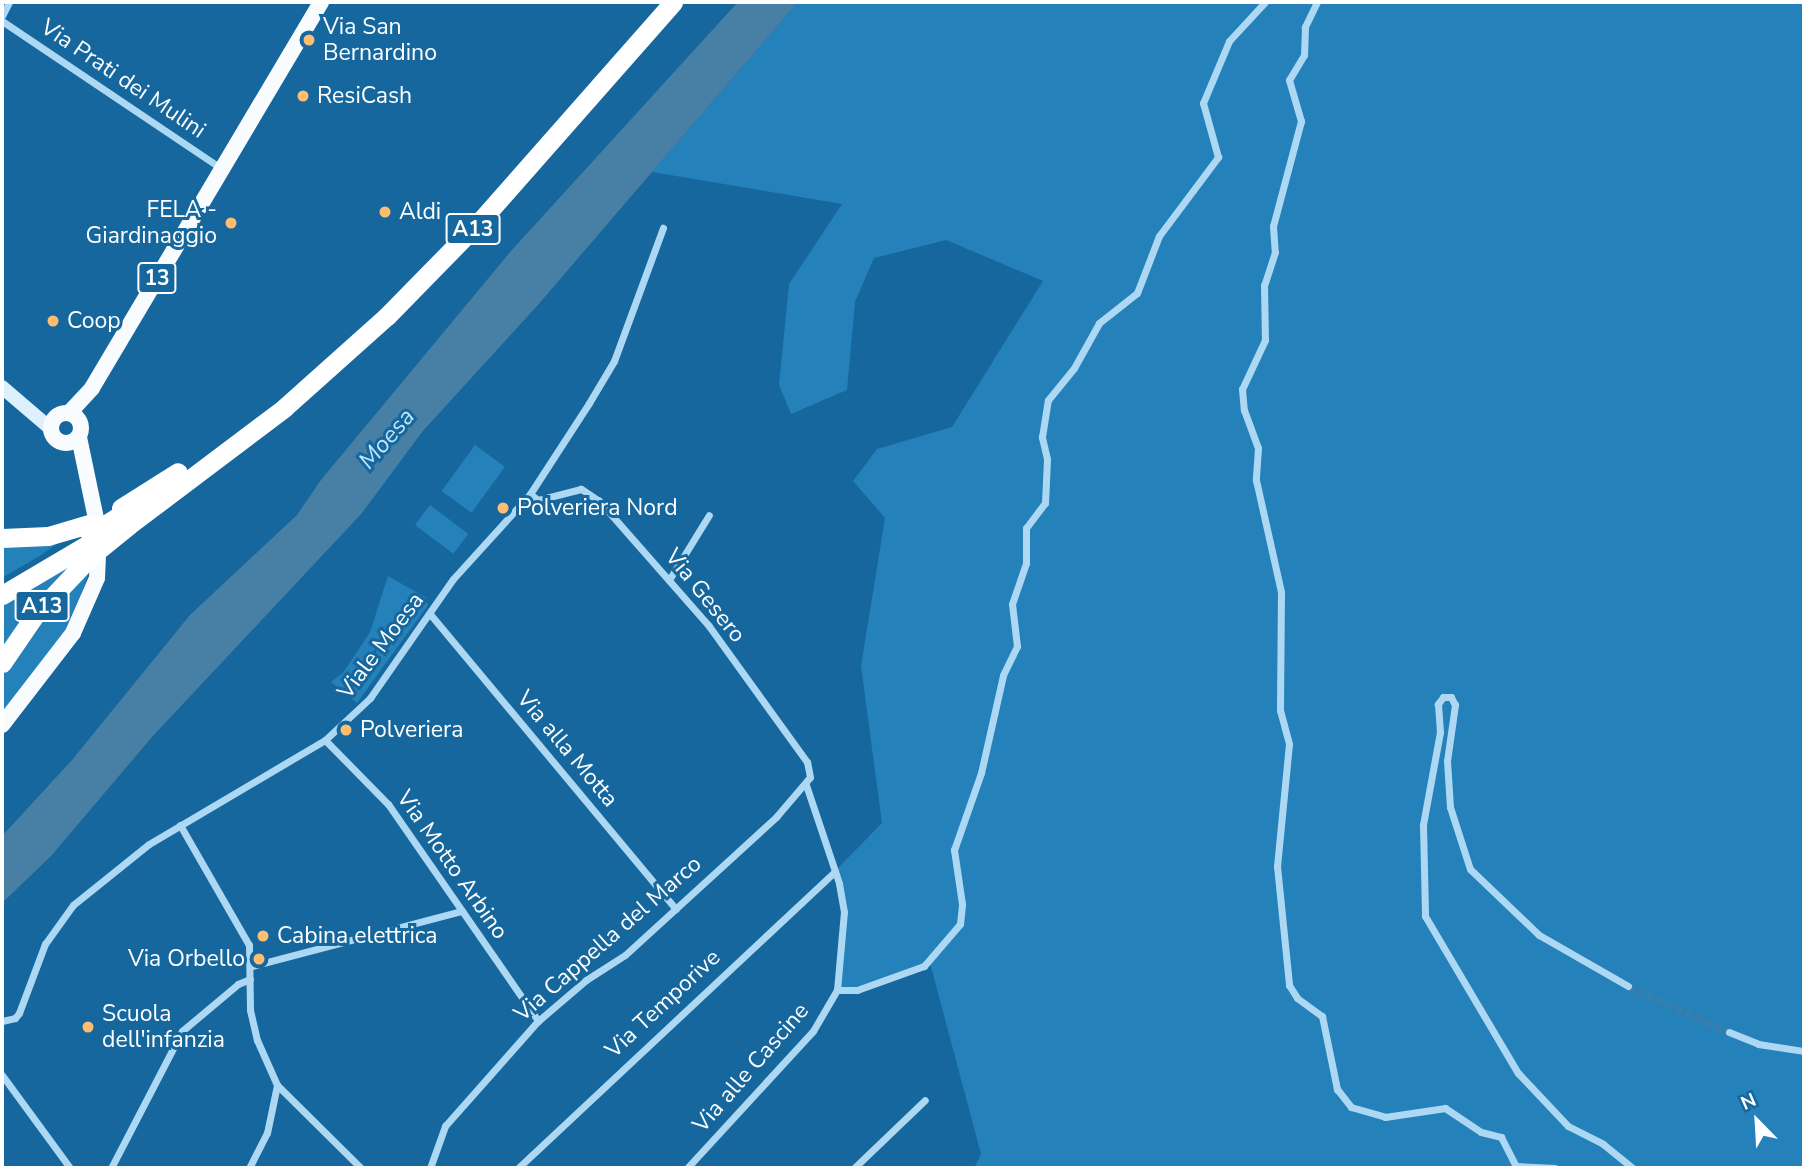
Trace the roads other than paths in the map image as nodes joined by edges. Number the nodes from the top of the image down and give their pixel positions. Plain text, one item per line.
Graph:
1 (9, 2) edge
2 (321, 2) edge
3 (657, 2) edge
4 (673, 2) edge
5 (1265, 2) edge
6 (1317, 2) edge
7 (2, 19) edge
8 (223, 169) junction
9 (663, 228) dead end
10 (2, 387) edge
11 (67, 427) junction
12 (160, 492) junction
13 (530, 494) junction
14 (709, 515) dead end
15 (2, 538) edge
16 (90, 539) junction
17 (669, 580) junction
18 (2, 586) edge
19 (2, 595) edge
20 (429, 614) junction
21 (2, 663) edge
22 (2, 725) edge
23 (325, 740) junction
24 (806, 785) junction
25 (180, 825) junction
26 (835, 871) junction
27 (676, 909) junction
28 (462, 911) junction
29 (252, 967) junction
30 (250, 979) junction
31 (1628, 986) tunnel mouth
32 (837, 990) junction
33 (2, 1021) edge
34 (538, 1021) junction
35 (1728, 1032) tunnel mouth
36 (1804, 1051) edge
37 (2, 1075) edge
38 (277, 1085) junction
39 (925, 1100) dead end
40 (70, 1168) edge
41 (111, 1168) edge
42 (249, 1168) edge
43 (361, 1168) edge
44 (430, 1168) edge
45 (518, 1168) edge
46 (689, 1168) edge
47 (854, 1168) edge
48 (1556, 1168) edge
49 (1633, 1168) edge

1 - 7 street
2 - 8 main road, 13
3 - 12 highway, A13
4 - 12 highway, A13
5 - 32 street
6 - 48 street
7 - 8 street, Via Prati dei Mulini
8 - 11 main road, 13
9 - 13 street, Viale Moesa
10 - 11 street
11 - 22 main road
12 - 16 highway, A13
13 - 17 street, Via Gesero
13 - 20 street, Viale Moesa
14 - 17 street
15 - 16 highway, A13
16 - 18 highway, A13
16 - 19 highway, A13
16 - 21 highway, A13
17 - 24 street, Via Gesero
20 - 23 street, Viale Moesa
20 - 27 street, Via alla Motta
23 - 25 street, Viale Moesa
23 - 28 street, Via Motto Arbino
24 - 26 street, Via alle Cascine
24 - 27 street, Via Cappella del Marco
25 - 29 street
25 - 33 street, Viale Moesa
26 - 32 street, Via alle Cascine
26 - 45 street, Via Temporive
27 - 34 street, Via Cappella del Marco
28 - 29 street
28 - 34 street, Via Motto Arbino
29 - 30 street
30 - 38 street
30 - 41 street
31 - 49 street
32 - 46 street, Via alle Cascine
34 - 44 street, Via Cappella del Marco
35 - 36 street
37 - 40 street
38 - 42 street
38 - 43 street
39 - 47 street

